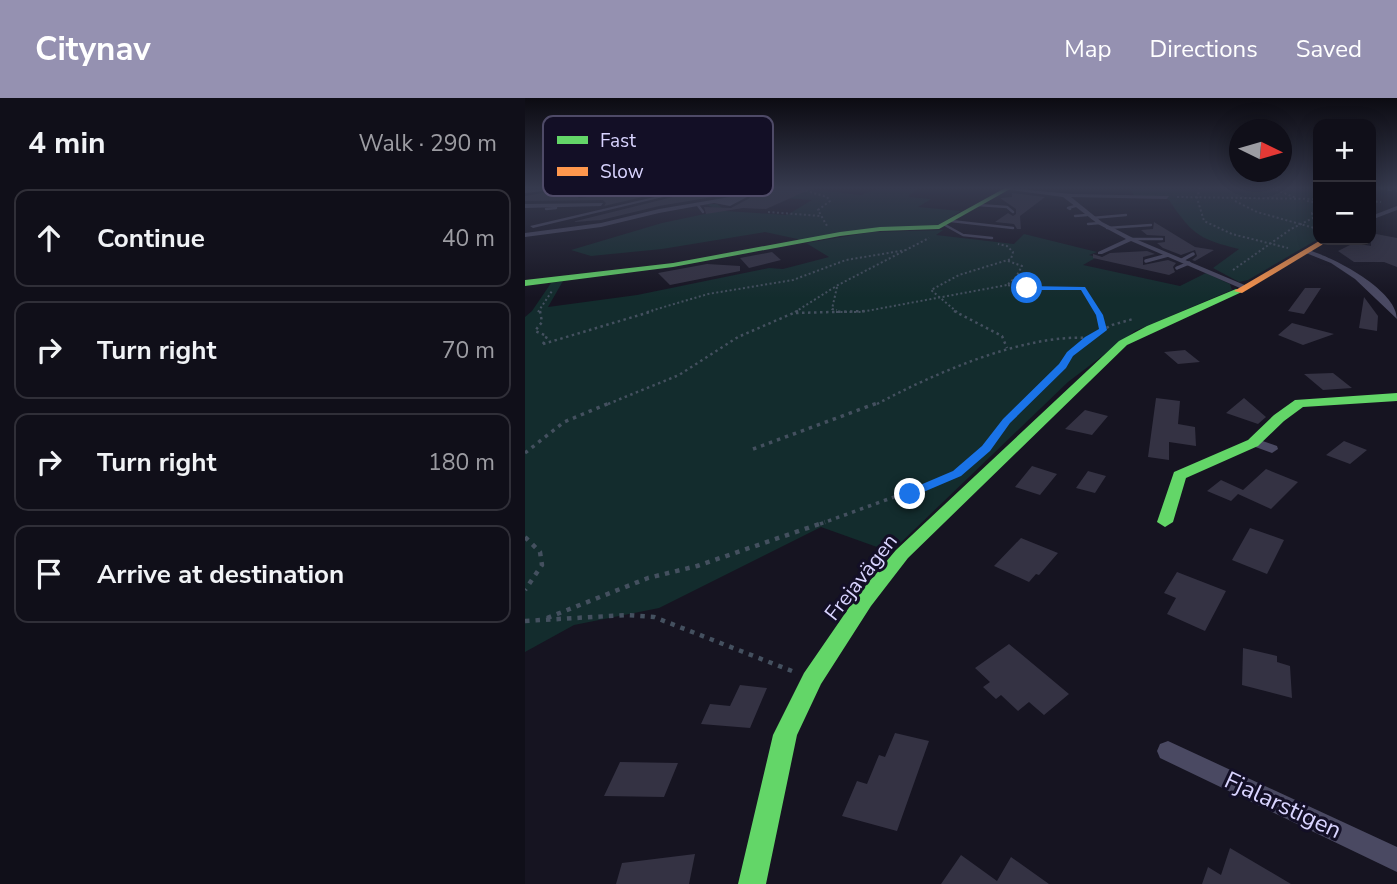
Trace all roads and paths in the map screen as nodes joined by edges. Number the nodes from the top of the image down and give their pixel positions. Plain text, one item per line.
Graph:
1 (602, 225) edge
2 (947, 225) edge
3 (1151, 225) dead end
4 (1212, 225) edge
5 (1295, 225) edge
6 (1104, 226) joint
7 (941, 228) junction
8 (1013, 228) dead end
9 (525, 235) edge
10 (992, 238) dead end
11 (1131, 239) junction
12 (1163, 239) dead end
13 (909, 242) dead end
14 (923, 243) junction
15 (994, 244) dead end
16 (1269, 244) junction
17 (1318, 245) edge
18 (912, 248) junction
19 (1308, 252) junction
20 (1100, 253) dead end
21 (1193, 254) dead end
22 (1168, 255) junction
23 (1006, 260) junction
24 (1146, 261) dead end
25 (1183, 264) junction
26 (1221, 277) junction
27 (559, 280) junction
28 (525, 283) edge
29 (838, 285) junction
30 (1007, 285) junction
31 (1243, 286) junction
32 (938, 299) junction
33 (841, 312) junction
34 (794, 313) junction
35 (1397, 316) edge
36 (1140, 317) dead end
37 (1103, 330) junction
38 (1087, 338) junction
39 (1007, 349) junction
40 (1397, 397) edge
41 (1254, 442) junction
42 (753, 449) dead end
43 (1272, 449) dead end
44 (525, 453) edge
45 (1165, 522) dead end
46 (525, 537) edge
47 (525, 590) edge
48 (547, 618) junction
49 (525, 621) edge
50 (812, 679) junction
51 (1168, 751) dead end
52 (1397, 860) edge
53 (752, 884) edge

1 - 9 street
2 - 7 street
3 - 6 lane
4 - 16 path
5 - 16 path
6 - 11 street
7 - 8 lane
7 - 10 lane
7 - 14 path
7 - 18 path
7 - 27 street
11 - 12 lane
11 - 20 street
11 - 22 street
13 - 14 path
14 - 18 path
15 - 23 path
16 - 26 path
17 - 19 street, Frejavägen
18 - 27 path
18 - 29 path
19 - 31 street, Frejavägen
19 - 35 street
21 - 25 lane
22 - 24 lane
22 - 25 street
23 - 30 path
23 - 32 path
25 - 26 street
26 - 31 street
27 - 28 street
29 - 33 path
29 - 34 path
30 - 32 path
30 - 37 path
31 - 50 street, Frejavägen
32 - 33 path
32 - 39 path
33 - 34 path
34 - 44 path
36 - 37 path
37 - 38 path
38 - 39 path
38 - 48 path
39 - 42 path
40 - 41 street
41 - 43 street
41 - 45 street
46 - 47 path
48 - 49 path
48 - 50 path
50 - 53 street, Frejavägen
51 - 52 street, Fjalarstigen

